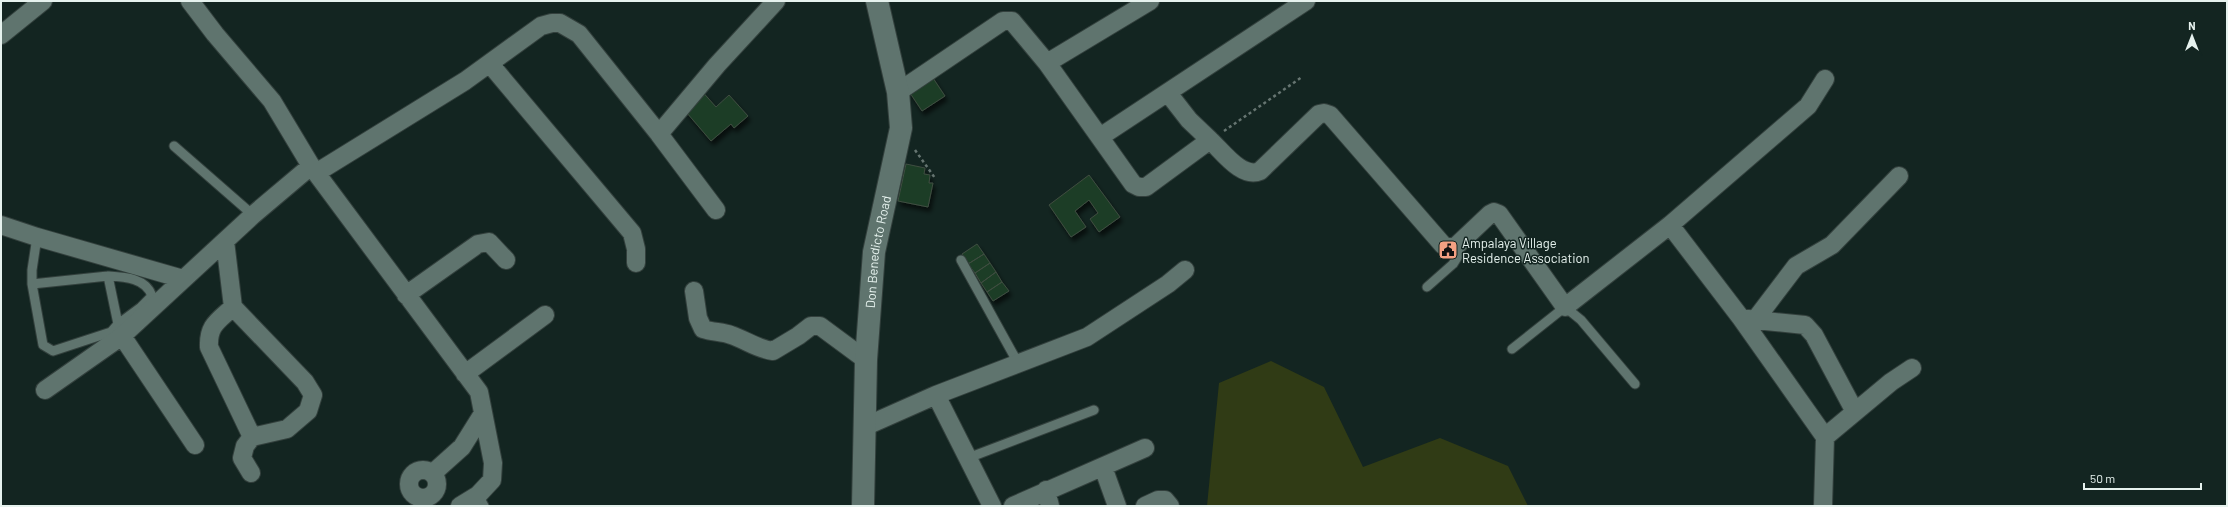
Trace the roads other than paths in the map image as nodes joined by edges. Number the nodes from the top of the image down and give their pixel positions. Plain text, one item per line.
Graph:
1 (44, 1) edge
2 (190, 1) edge
3 (776, 1) edge
4 (877, 1) edge
5 (1150, 1) edge
6 (1306, 1) edge
7 (1, 35) edge
8 (1047, 63) junction
9 (490, 64) junction
10 (1825, 79) dead end
11 (898, 92) junction
12 (1168, 93) junction
13 (659, 134) junction
14 (1100, 137) junction
15 (1210, 140) junction
16 (174, 146) dead end
17 (314, 170) junction
18 (1899, 176) dead end
19 (716, 210) dead end
20 (253, 215) junction
21 (1, 225) edge
22 (1670, 225) junction
23 (37, 237) junction
24 (224, 240) junction
25 (1455, 247) junction
26 (506, 260) dead end
27 (961, 260) dead end
28 (636, 264) dead end
29 (1185, 270) dead end
30 (108, 276) junction
31 (183, 279) junction
32 (32, 284) junction
33 (1427, 287) dead end
34 (694, 291) dead end
35 (406, 295) junction
36 (233, 307) junction
37 (1565, 307) junction
38 (545, 315) dead end
39 (1748, 319) junction
40 (120, 330) junction
41 (1512, 349) dead end
42 (866, 360) junction
43 (1018, 363) junction
44 (1912, 368) dead end
45 (465, 374) junction
46 (1635, 384) dead end
47 (45, 390) dead end
48 (936, 395) junction
49 (1094, 410) dead end
50 (1856, 412) junction
51 (482, 415) junction
52 (866, 426) junction
53 (252, 437) junction
54 (1825, 437) junction
55 (195, 445) dead end
56 (1145, 448) dead end
57 (968, 458) junction
58 (1103, 467) junction
59 (251, 473) dead end
60 (433, 473) dead end
61 (1048, 498) edge
62 (481, 500) edge
63 (460, 506) edge
64 (863, 506) edge
65 (992, 506) edge
66 (1013, 506) edge
67 (1117, 506) edge
68 (1145, 506) edge
69 (1170, 506) edge
70 (1823, 506) edge

1 - 7 street
2 - 17 street
3 - 13 street
4 - 11 street, Don Benedicto Road
5 - 8 street
6 - 12 street
8 - 11 street
8 - 14 street
9 - 13 street
9 - 17 street
9 - 28 street
10 - 22 street
11 - 42 street, Don Benedicto Road
12 - 14 street
12 - 15 street
13 - 19 street
14 - 15 street
15 - 25 street
16 - 20 lane
17 - 20 street
17 - 35 street
18 - 39 street
20 - 24 street
21 - 23 street
22 - 37 street
22 - 39 street
23 - 31 street
23 - 32 lane
24 - 31 street
24 - 36 street
25 - 33 lane
25 - 37 street
26 - 35 street
27 - 43 lane
29 - 43 street
30 - 32 lane
30 - 40 lane
30 - 40 lane
31 - 40 street
32 - 40 lane
34 - 42 street
35 - 45 street
36 - 53 street
36 - 53 street
37 - 41 lane
37 - 46 lane
38 - 45 street
39 - 50 street
39 - 54 street
40 - 47 street
40 - 55 street
42 - 52 street, Don Benedicto Road
43 - 48 street
44 - 50 street
45 - 51 street
48 - 52 street
48 - 57 street
49 - 57 lane
50 - 54 street
51 - 60 street
51 - 62 street
52 - 64 street, Don Benedicto Road
53 - 59 street
54 - 70 street
56 - 58 street
57 - 65 street
58 - 61 street
58 - 67 street
61 - 66 street
62 - 63 street
68 - 69 street

